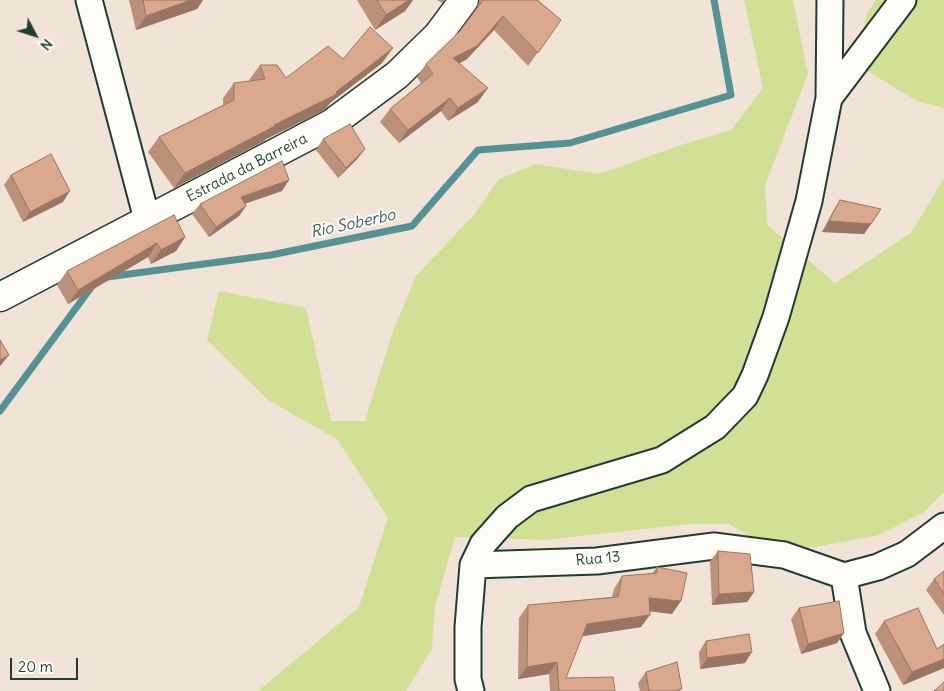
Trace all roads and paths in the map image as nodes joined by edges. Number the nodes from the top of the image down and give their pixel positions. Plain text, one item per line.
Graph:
1 (89, 0) edge
2 (464, 0) edge
3 (830, 0) edge
4 (903, 0) edge
5 (829, 98) junction
6 (147, 219) junction
7 (0, 297) edge
8 (944, 526) edge
9 (473, 565) junction
10 (844, 576) junction
11 (471, 691) edge
12 (877, 691) edge

1 - 6 street
2 - 6 main road, Estrada da Barreira
3 - 5 street
4 - 5 street
5 - 9 street
6 - 7 main road, Estrada da Barreira
8 - 10 street
9 - 10 street, Rua 13
9 - 11 street
10 - 12 street

